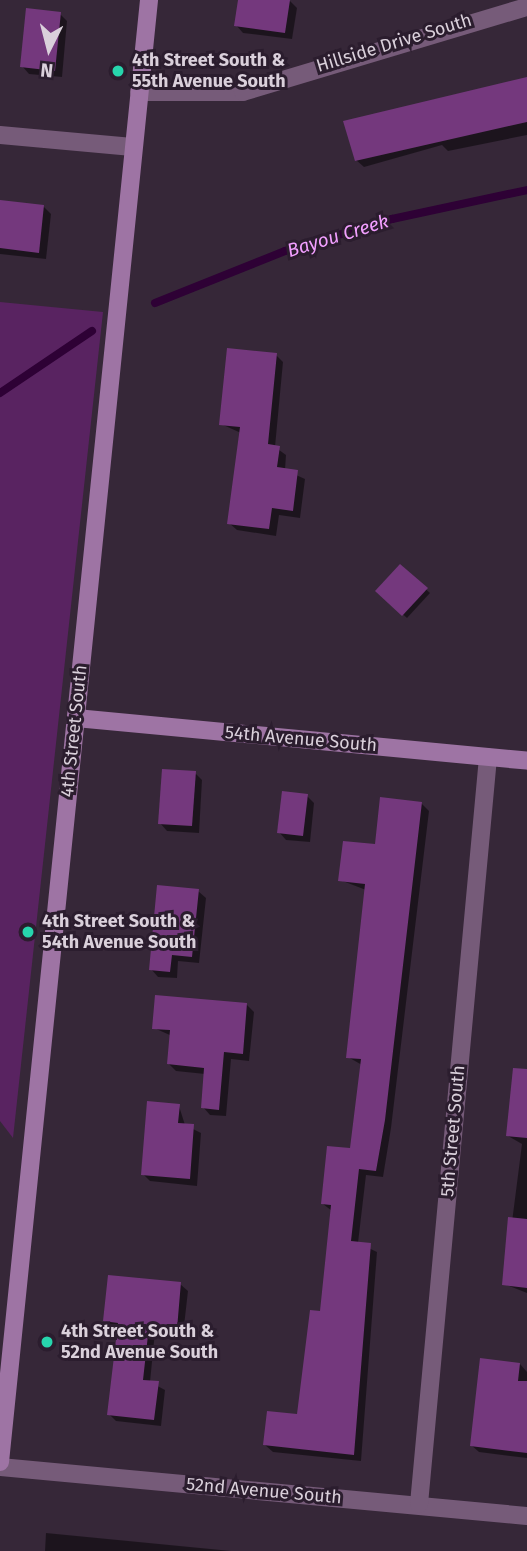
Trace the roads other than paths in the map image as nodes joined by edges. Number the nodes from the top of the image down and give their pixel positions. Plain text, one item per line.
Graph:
1 (149, 0) edge
2 (502, 5) edge
3 (527, 7) edge
4 (138, 92) junction
5 (0, 135) edge
6 (132, 147) junction
7 (76, 718) junction
8 (488, 757) junction
9 (527, 761) edge
10 (0, 1465) edge
11 (419, 1504) junction
12 (527, 1516) edge

1 - 4 street, 4th Street South
2 - 3 street, Hillside Drive South
2 - 4 street, Hillside Drive South
4 - 6 street, 4th Street South
5 - 6 street
6 - 7 street, 4th Street South
7 - 8 street, 54th Avenue South
7 - 10 street, 4th Street South
8 - 9 street, 54th Avenue South
8 - 11 street, 5th Street South
10 - 11 street, 52nd Avenue South
11 - 12 street, 52nd Avenue South

